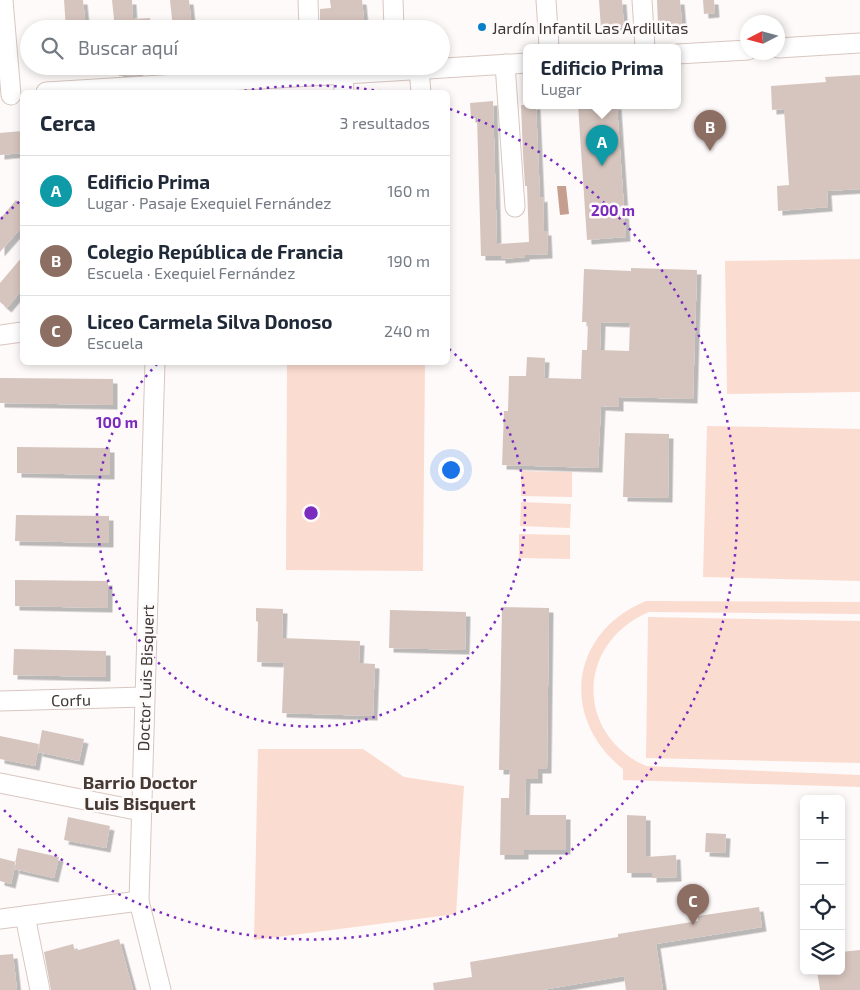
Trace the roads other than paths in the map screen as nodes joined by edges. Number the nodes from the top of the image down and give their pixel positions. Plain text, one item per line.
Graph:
1 (3, 0) edge
2 (308, 0) edge
3 (393, 0) edge
4 (546, 0) edge
5 (642, 0) edge
6 (309, 20) edge
7 (394, 20) edge
8 (860, 43) edge
9 (549, 44) edge
10 (644, 44) edge
11 (785, 48) edge
12 (740, 50) edge
13 (681, 54) edge
14 (523, 63) edge
15 (505, 64) junction
16 (450, 68) edge
17 (307, 75) edge
18 (323, 75) edge
19 (374, 75) edge
20 (419, 75) edge
21 (344, 83) edge
22 (292, 85) edge
23 (249, 86) edge
24 (192, 88) edge
25 (137, 90) edge
26 (421, 90) edge
27 (11, 95) edge
28 (515, 207) dead end
29 (20, 332) edge
30 (0, 335) edge
31 (155, 365) edge
32 (144, 697) junction
33 (0, 701) edge
34 (0, 782) edge
35 (141, 811) junction
36 (139, 901) junction
37 (25, 916) junction
38 (0, 919) edge
39 (40, 990) edge
40 (161, 990) edge

1 - 27 street
2 - 6 street
3 - 7 street
4 - 9 street
5 - 10 street
8 - 11 street
12 - 13 street
14 - 15 street
15 - 16 street
15 - 28 street
17 - 22 street
18 - 21 street
19 - 21 street
20 - 26 street
22 - 23 street
23 - 24 street
24 - 25 street
29 - 30 street
31 - 32 street, Doctor Luis Bisquert
32 - 33 street, Corfu
32 - 35 street, Doctor Luis Bisquert
34 - 35 street
35 - 36 street, Doctor Luis Bisquert
36 - 37 street
36 - 40 street, Doctor Luis Bisquert
37 - 38 street
37 - 39 street

